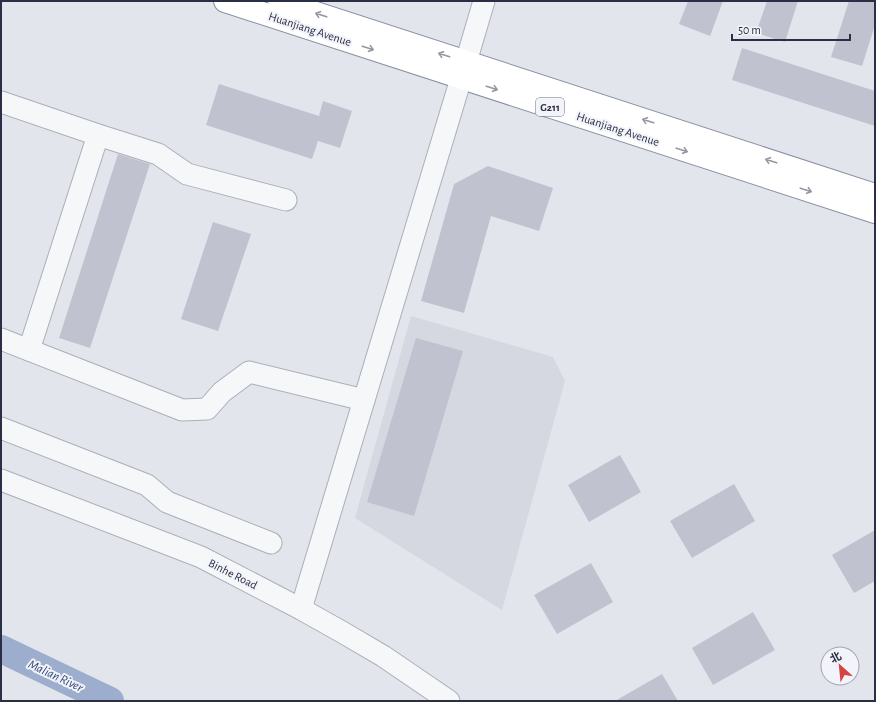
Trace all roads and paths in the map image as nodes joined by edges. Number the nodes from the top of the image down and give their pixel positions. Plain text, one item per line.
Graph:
1 (225, 1) edge
2 (279, 1) edge
3 (484, 1) edge
4 (464, 70) junction
5 (1, 102) edge
6 (98, 135) junction
7 (875, 195) edge
8 (286, 200) dead end
9 (875, 212) edge
10 (1, 339) edge
11 (29, 350) junction
12 (364, 400) junction
13 (1, 428) edge
14 (1, 480) edge
15 (271, 543) dead end
16 (301, 609) junction
17 (449, 701) edge

1 -> 4 highway, Huanjiang Avenue / G211
4 -> 2 highway, Huanjiang Avenue / G211
3 - 4 street
7 -> 4 highway, Huanjiang Avenue / G211
4 -> 9 highway, Huanjiang Avenue / G211
4 - 12 street
5 - 6 street
6 - 8 street
6 - 11 street
10 - 11 street
11 - 12 street
12 - 16 street
13 - 15 street
14 - 16 street, Binhe Road
16 - 17 street, Binhe Road

